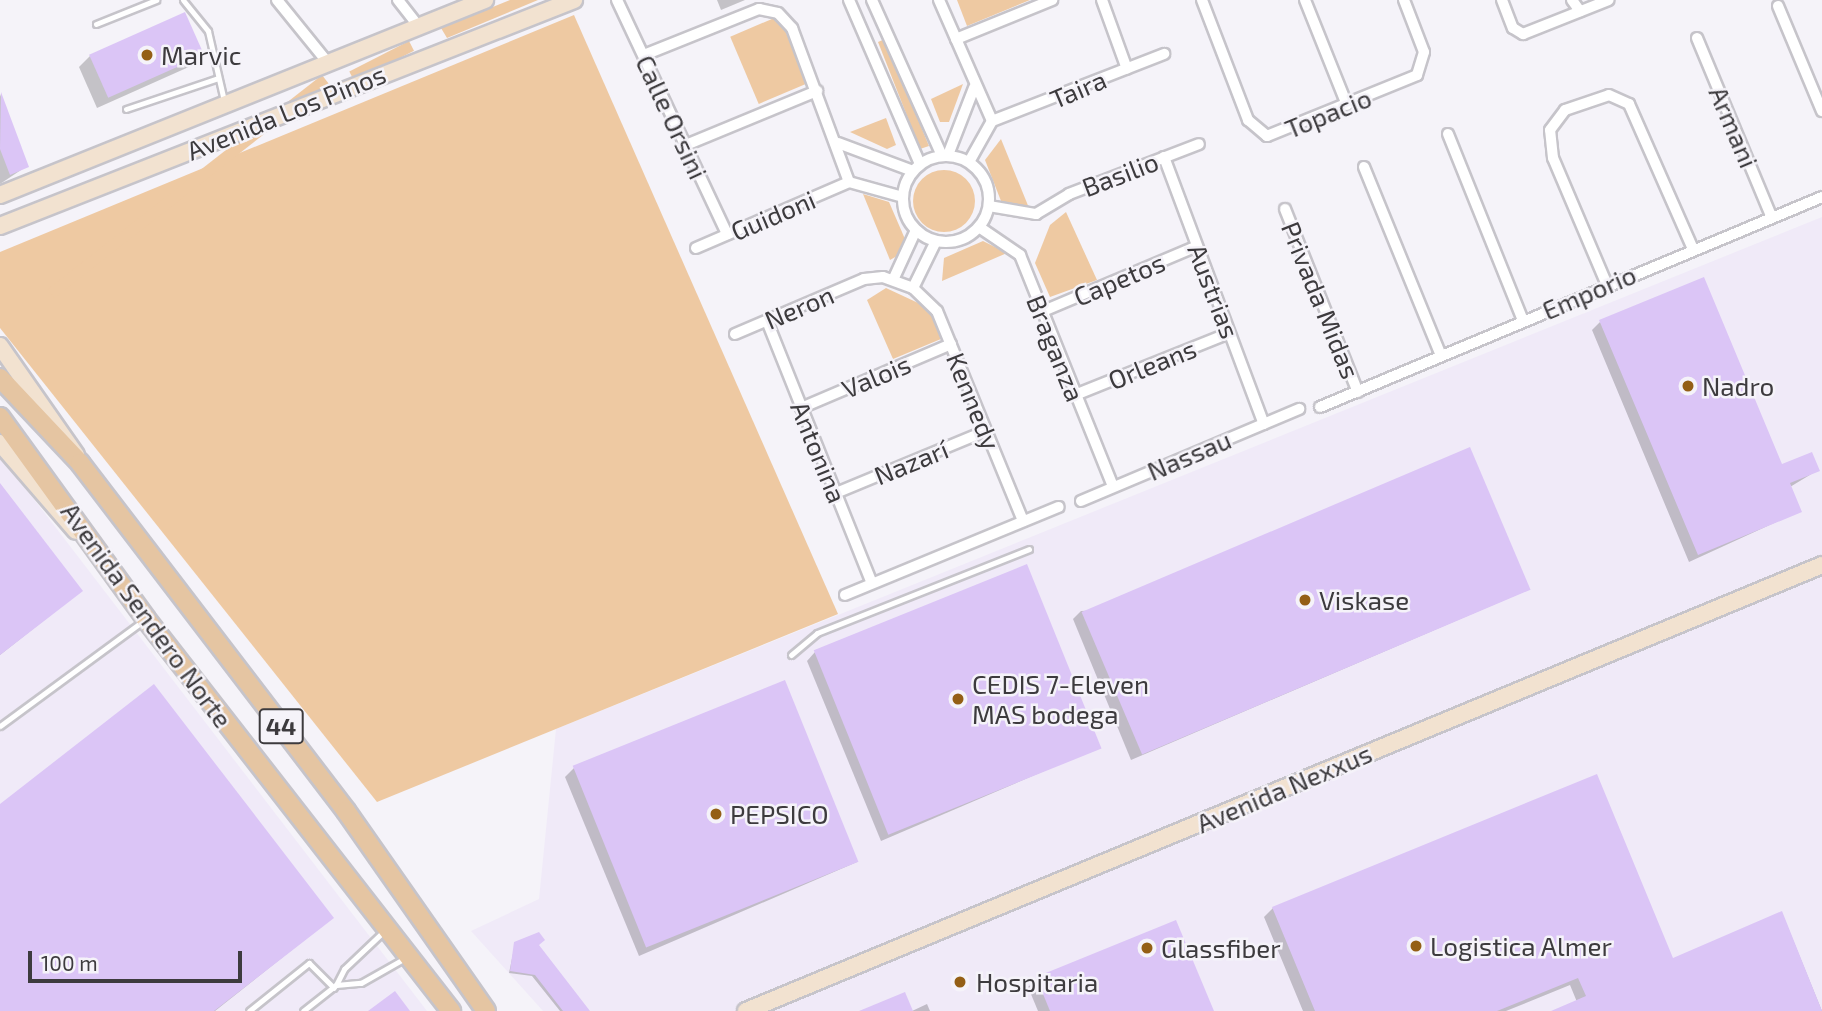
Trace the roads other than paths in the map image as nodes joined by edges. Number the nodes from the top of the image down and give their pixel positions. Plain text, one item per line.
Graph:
1 (156, 0) edge
2 (183, 0) edge
3 (277, 0) edge
4 (398, 0) edge
5 (485, 0) edge
6 (574, 0) edge
7 (617, 0) edge
8 (849, 0) edge
9 (872, 0) edge
10 (939, 0) edge
11 (1052, 0) edge
12 (1102, 0) edge
13 (1202, 0) edge
14 (1305, 0) edge
15 (1404, 0) edge
16 (1502, 0) edge
17 (1572, 0) edge
18 (1609, 0) edge
19 (1778, 6) dead end
20 (1580, 11) junction
21 (96, 24) dead end
22 (883, 25) junction
23 (419, 27) junction
24 (864, 33) junction
25 (1697, 38) dead end
26 (956, 39) junction
27 (438, 51) junction
28 (1164, 54) dead end
29 (644, 55) junction
30 (328, 63) junction
31 (1127, 68) junction
32 (218, 78) junction
33 (347, 87) junction
34 (974, 89) junction
35 (817, 92) junction
36 (225, 105) junction
37 (1347, 105) junction
38 (126, 109) dead end
39 (1822, 111) edge
40 (992, 121) junction
41 (1448, 134) dead end
42 (838, 144) junction
43 (1199, 144) dead end
44 (686, 145) junction
45 (945, 155) junction
46 (1164, 157) junction
47 (970, 162) junction
48 (1364, 167) dead end
49 (916, 168) junction
50 (849, 181) junction
51 (0, 195) edge
52 (903, 197) junction
53 (1822, 197) edge
54 (989, 206) junction
55 (1285, 209) dead end
56 (1771, 216) junction
57 (0, 226) edge
58 (979, 227) junction
59 (916, 230) junction
60 (727, 234) junction
61 (936, 241) junction
62 (1197, 246) junction
63 (696, 248) dead end
64 (1693, 248) junction
65 (864, 279) joint
66 (893, 279) junction
67 (1607, 285) junction
68 (913, 288) junction
69 (1041, 312) junction
70 (767, 321) junction
71 (1523, 321) junction
72 (1229, 333) junction
73 (735, 334) dead end
74 (951, 344) junction
75 (0, 346) edge
76 (1441, 356) junction
77 (0, 378) edge
78 (1358, 392) junction
79 (1075, 395) junction
80 (1320, 407) dead end
81 (801, 408) junction
82 (1299, 409) dead end
83 (0, 417) edge
84 (1265, 424) junction
85 (986, 431) junction
86 (0, 443) edge
87 (80, 463) junction
88 (1113, 486) junction
89 (836, 493) junction
90 (1080, 501) dead end
91 (1059, 507) dead end
92 (1023, 521) junction
93 (87, 538) junction
94 (1029, 549) dead end
95 (1822, 565) edge
96 (872, 583) junction
97 (845, 594) dead end
98 (146, 619) junction
99 (791, 655) dead end
100 (0, 726) edge
101 (385, 929) junction
102 (407, 957) junction
103 (335, 986) junction
104 (800, 988) junction
105 (475, 994) junction
106 (751, 1010) edge
107 (249, 1011) edge
108 (303, 1011) edge
109 (451, 1011) edge
110 (486, 1011) edge
111 (501, 1011) edge
112 (781, 1011) edge

1 - 21 lane
2 - 32 lane
3 - 30 street
4 - 23 street
5 - 23 street, Avenida Los Pinos
6 - 27 street, Avenida Los Pinos
7 - 29 street, Calle Orsini
8 - 24 street
9 - 22 street
10 - 26 street
11 - 26 street
12 - 31 street
13 - 37 street, Topacio
14 - 37 street
15 - 37 street, Topacio
16 - 20 street
17 - 20 street
18 - 20 street
19 - 39 street
22 - 24 street
22 - 45 street
23 - 27 street
23 - 30 street, Avenida Los Pinos
24 - 49 street
25 - 56 street, Armani
26 - 34 street
27 - 33 street, Avenida Los Pinos
28 - 31 street, Taira
29 - 35 street
29 - 44 street, Calle Orsini
30 - 33 street
30 - 36 street, Avenida Los Pinos
31 - 40 street, Taira
32 - 36 lane
32 - 38 lane
33 - 57 street, Avenida Los Pinos
34 - 40 street
34 - 45 street
35 - 42 street
35 - 44 street
36 - 51 street, Avenida Los Pinos
40 - 47 street
41 - 71 street
42 - 49 street
42 - 50 street
43 - 46 street, Basilio
44 - 60 street, Calle Orsini
45 - 47 street
45 - 49 street
46 - 54 street, Basilio
46 - 62 street, Austrias
47 - 54 street
48 - 76 street
49 - 52 street
50 - 52 street
50 - 60 street, Guidoni
52 - 59 street
53 - 56 street, Emporio
54 - 58 street
55 - 78 street, Privada Midas
56 - 64 street, Emporio
58 - 61 street
58 - 69 street, Braganza
59 - 61 street
59 - 66 street
60 - 63 street, Guidoni
61 - 68 street
62 - 69 street, Capetos
62 - 72 street, Austrias
64 - 67 street, Emporio
64 - 67 street
65 - 66 street, Kennedy
65 - 70 street, Neron
66 - 68 street, Kennedy
67 - 71 street, Emporio
68 - 74 street, Kennedy
69 - 79 street, Braganza
70 - 73 street, Neron
70 - 81 street, Antonina
71 - 76 street, Emporio
72 - 79 street, Orleans
72 - 84 street, Austrias
74 - 81 street, Valois
74 - 85 street, Kennedy
75 - 87 street, Avenida Sendero Norte
76 - 78 street, Emporio
77 - 87 main road, Avenida Sendero Norte / 44
78 - 80 street, Emporio
79 - 88 street, Braganza
81 - 89 street, Antonina
82 - 84 street, Nassau
83 - 93 main road, Avenida Sendero Norte / 44
84 - 88 street, Nassau
85 - 89 street, Nazarí
85 - 92 street, Kennedy
86 - 93 street
87 - 105 main road, Avenida Sendero Norte / 44
88 - 90 street, Nassau
89 - 96 street, Antonina
91 - 92 street
92 - 96 street
93 - 98 main road, Avenida Sendero Norte / 44
94 - 99 lane
95 - 104 street, Avenida Nexxus
96 - 97 street
98 - 100 lane
98 - 101 main road, Avenida Sendero Norte / 44
101 - 102 main road, Avenida Sendero Norte / 44
101 - 103 lane
102 - 103 lane
102 - 109 main road, Avenida Sendero Norte / 44
103 - 107 lane
103 - 108 lane
104 - 106 street, Avenida Nexxus
104 - 112 street
105 - 110 main road, Avenida Sendero Norte / 44
105 - 111 main road

